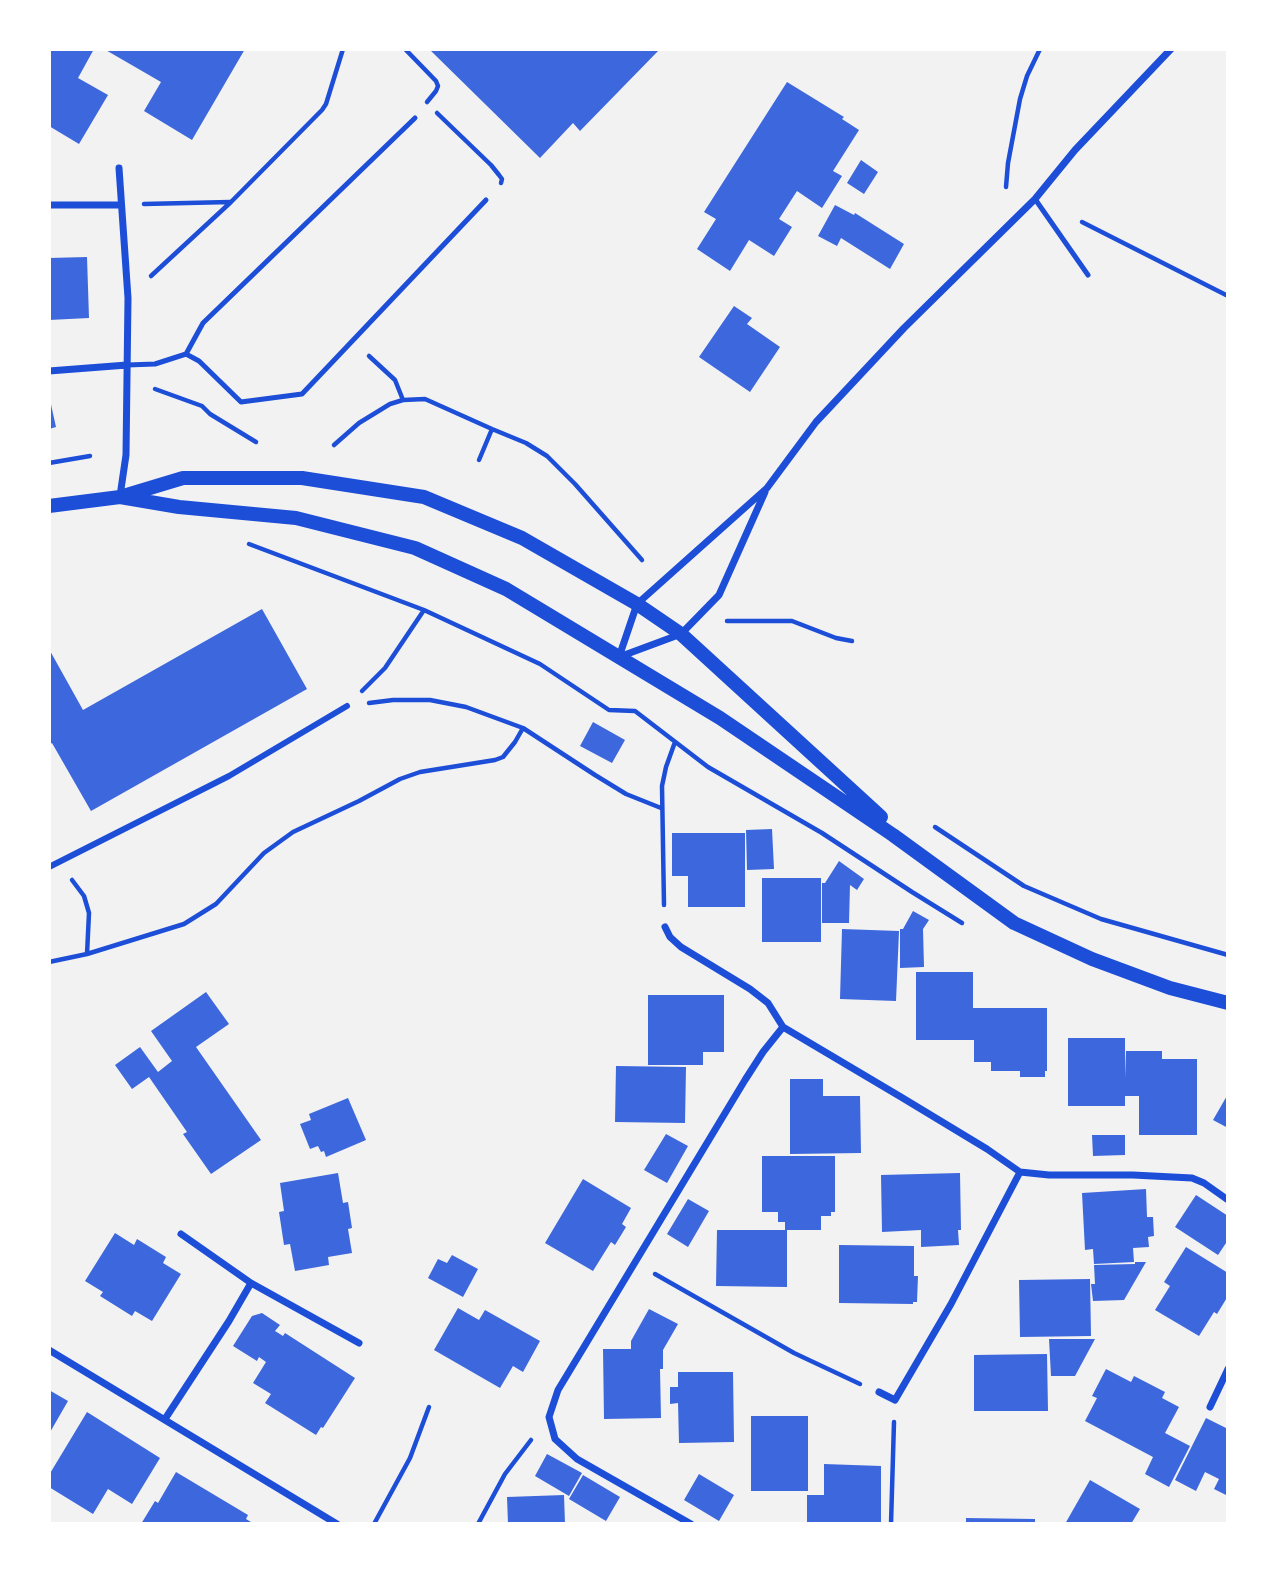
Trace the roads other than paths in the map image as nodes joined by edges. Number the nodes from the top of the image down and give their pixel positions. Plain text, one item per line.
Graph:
1 (1171, 49) edge
2 (415, 118) road end
3 (119, 168) dead end
4 (1035, 199) junction
5 (486, 200) road end
6 (49, 205) edge
7 (121, 205) junction
8 (1088, 275) dead end
9 (186, 354) junction
10 (127, 365) junction
11 (49, 371) edge
12 (766, 488) junction
13 (120, 497) junction
14 (49, 506) edge
15 (636, 604) junction
16 (681, 634) junction
17 (619, 657) junction
18 (347, 706) road end
19 (49, 867) edge
20 (1014, 923) junction
21 (665, 927) road end
22 (1228, 1003) edge
23 (783, 1027) junction
24 (1020, 1172) junction
25 (1228, 1200) edge
26 (181, 1234) dead end
27 (251, 1283) junction
28 (359, 1343) dead end
29 (49, 1350) edge
30 (1228, 1369) edge
31 (879, 1392) road end
32 (1210, 1406) dead end
33 (166, 1419) junction
34 (337, 1524) edge
35 (691, 1524) edge

1 - 4 street
2 - 9 lane
3 - 7 street
4 - 8 lane
4 - 12 street
5 - 9 lane
6 - 7 street
7 - 10 street
9 - 10 lane
10 - 11 street
10 - 13 street
12 - 15 street
12 - 16 street
13 - 14 main road
13 - 15 main road
13 - 17 main road
15 - 16 main road
15 - 17 street
16 - 17 street
16 - 20 main road
17 - 20 main road
18 - 19 street
20 - 22 main road
21 - 23 street
23 - 24 street
23 - 35 street
24 - 25 street
24 - 31 street
26 - 27 street
27 - 28 street
27 - 33 street
29 - 33 street
30 - 32 street
33 - 34 street

